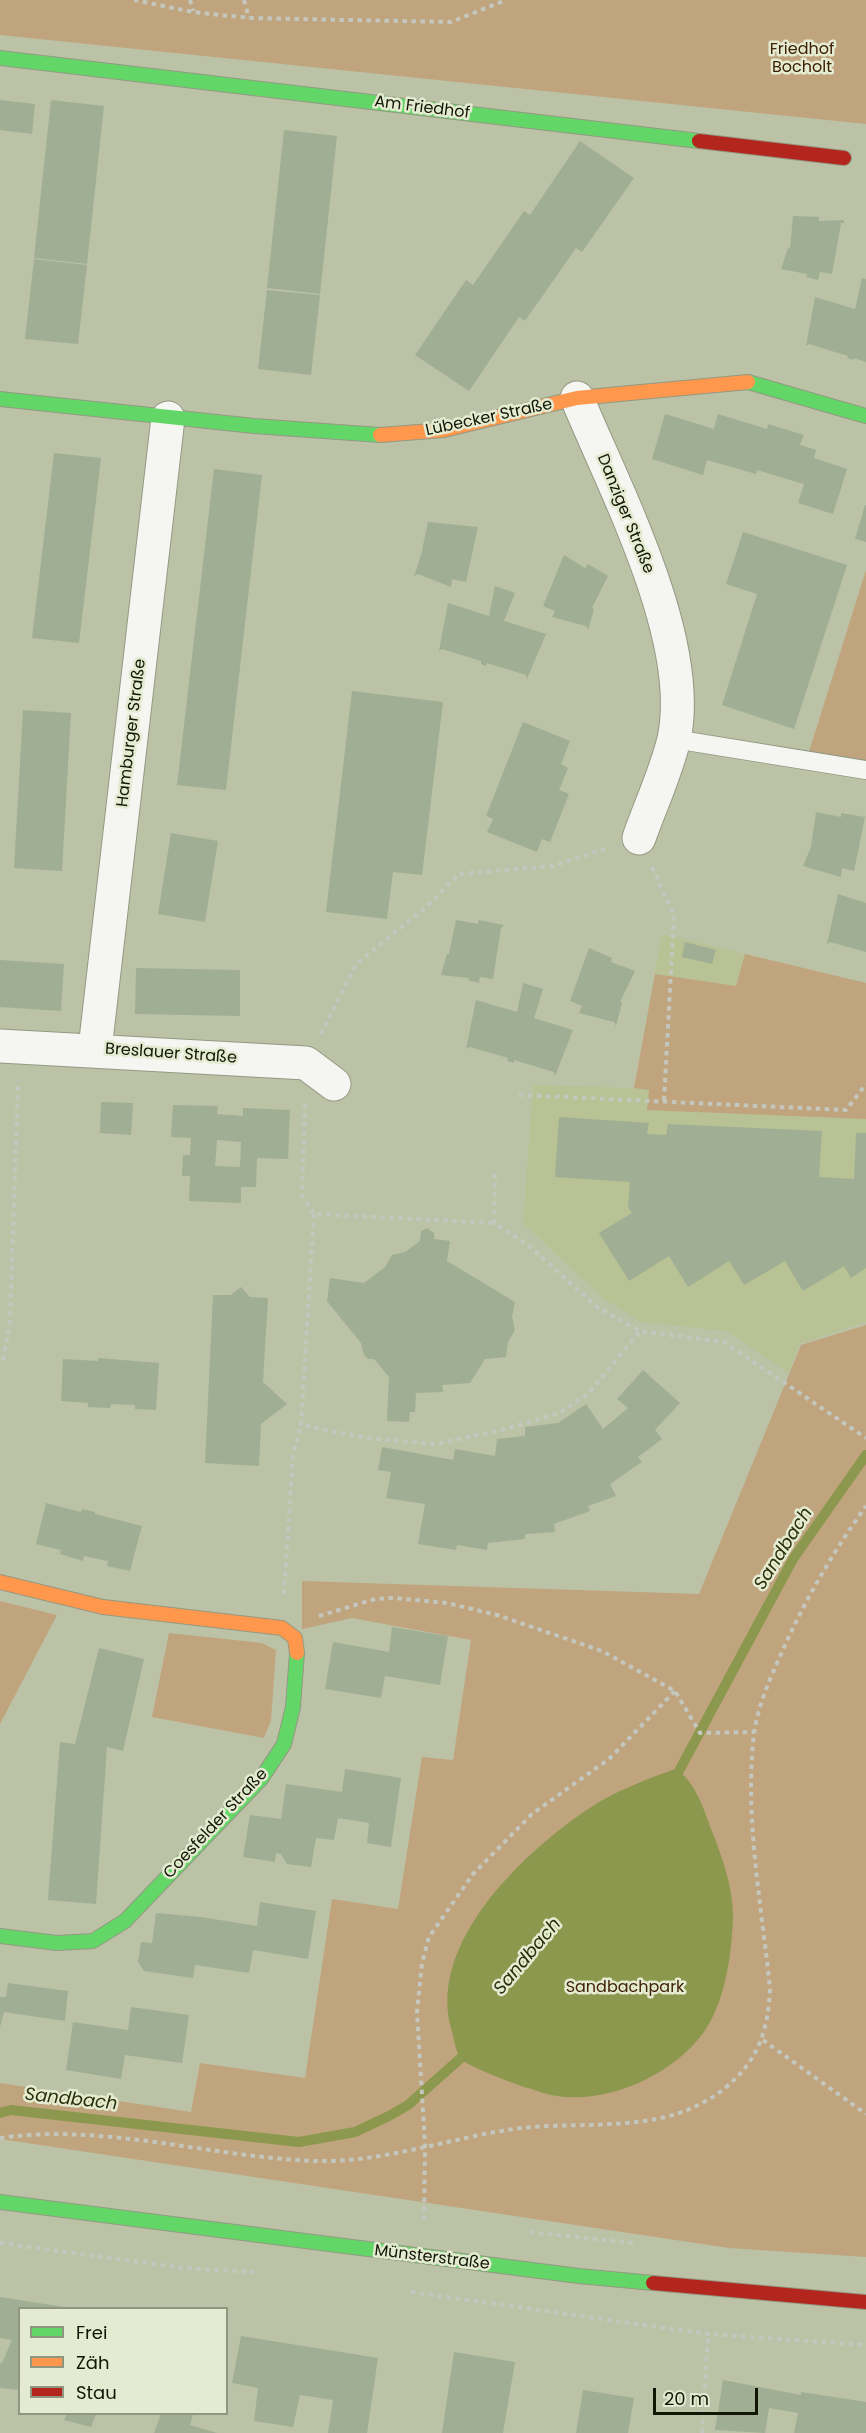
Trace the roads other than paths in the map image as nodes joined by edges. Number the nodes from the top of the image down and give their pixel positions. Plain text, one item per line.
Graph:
1 (0, 58) edge
2 (844, 158) dead end
3 (577, 398) junction
4 (0, 399) edge
5 (866, 416) edge
6 (168, 418) junction
7 (674, 739) junction
8 (866, 770) edge
9 (639, 838) road end
10 (10, 1047) edge
11 (95, 1049) junction
12 (334, 1084) dead end
13 (0, 1582) edge
14 (0, 1936) edge
15 (0, 2202) edge
16 (866, 2302) edge

1 - 2 street, Am Friedhof
3 - 5 street, Lübecker Straße
3 - 6 street, Lübecker Straße
3 - 7 street, Danziger Straße
4 - 6 street, Lübecker Straße
6 - 11 street, Hamburger Straße
7 - 8 lane
7 - 9 street, Danziger Straße
10 - 11 street, Breslauer Straße
11 - 12 street, Breslauer Straße
13 - 14 street, Coesfelder Straße
15 - 16 street, Münsterstraße

